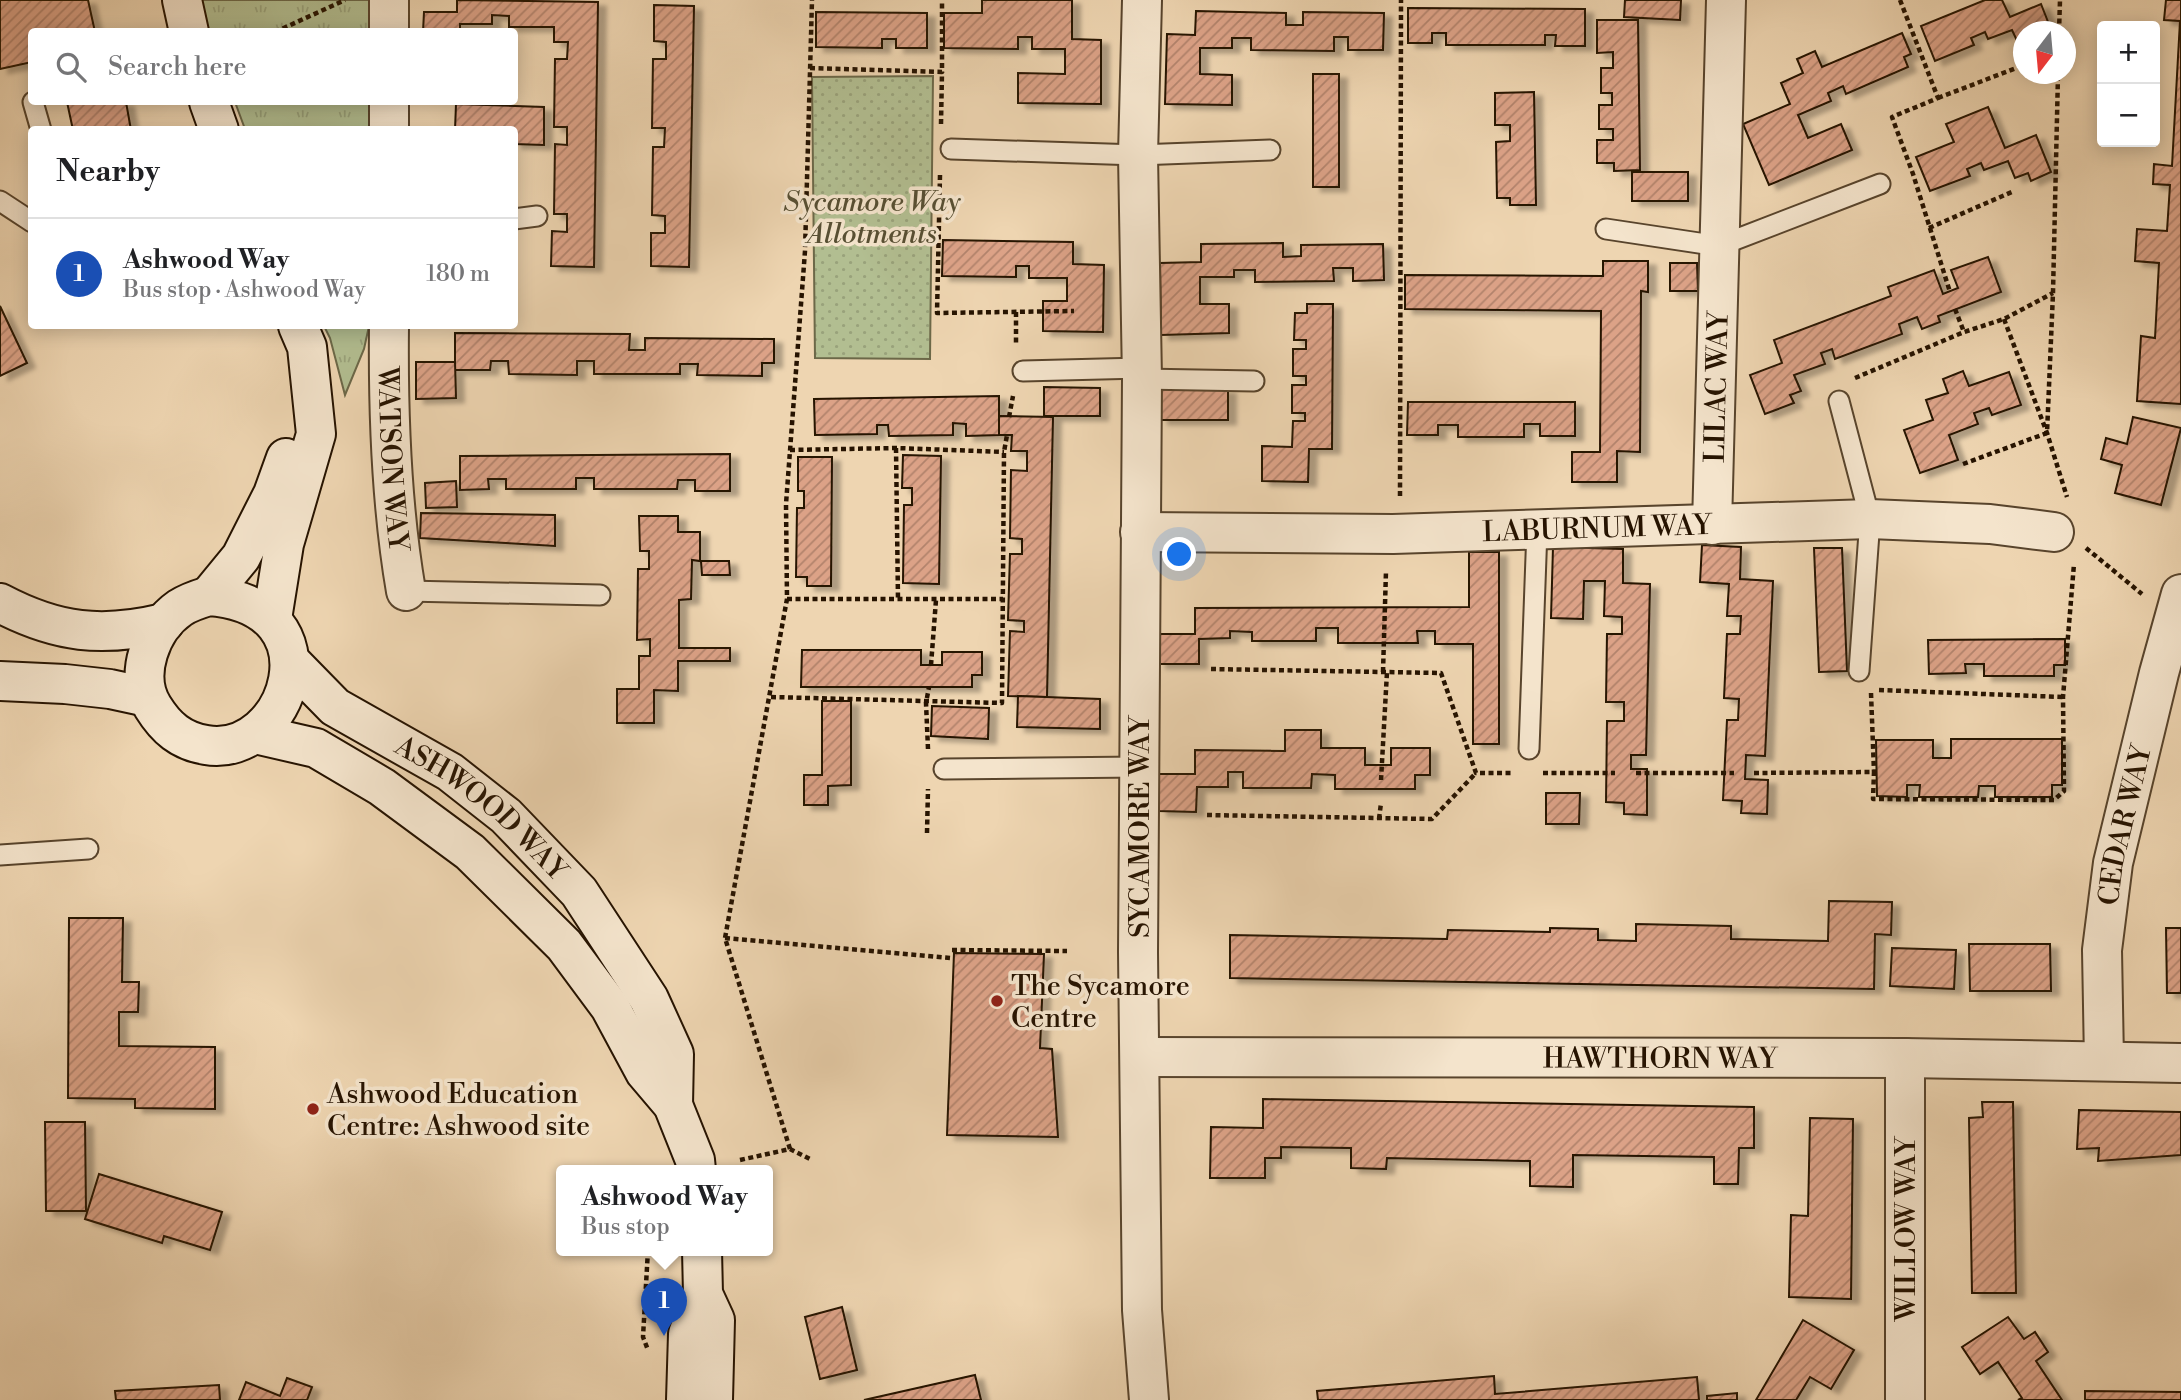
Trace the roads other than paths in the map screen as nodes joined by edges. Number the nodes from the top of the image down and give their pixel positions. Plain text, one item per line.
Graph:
1 (182, 0) edge
2 (389, 0) edge
3 (1142, 0) edge
4 (1726, 0) edge
5 (188, 28) edge
6 (389, 28) edge
7 (34, 105) edge
8 (210, 105) edge
9 (389, 105) edge
10 (40, 126) edge
11 (218, 126) edge
12 (389, 126) edge
13 (944, 149) road end
14 (1270, 150) dead end
15 (1138, 155) junction
16 (1880, 184) dead end
17 (0, 201) edge
18 (537, 216) dead end
19 (518, 218) edge
20 (28, 219) edge
21 (1606, 229) dead end
22 (1719, 247) junction
23 (299, 329) edge
24 (389, 329) edge
25 (1023, 371) dead end
26 (1142, 374) junction
27 (1254, 381) dead end
28 (1842, 391) road end
29 (311, 394) junction
30 (1870, 519) junction
31 (2066, 525) road end
32 (1712, 526) junction
33 (1537, 528) junction
34 (1140, 532) junction
35 (406, 591) joint
36 (2181, 594) edge
37 (600, 595) dead end
38 (209, 596) junction
39 (0, 603) edge
40 (272, 619) junction
41 (164, 622) junction
42 (290, 661) junction
43 (1858, 671) dead end
44 (0, 681) edge
45 (147, 697) junction
46 (255, 734) junction
47 (1529, 749) dead end
48 (1140, 767) junction
49 (944, 769) dead end
50 (88, 849) dead end
51 (0, 855) edge
52 (1140, 1057) junction
53 (1905, 1058) junction
54 (2104, 1060) junction
55 (2181, 1063) edge
56 (673, 1105) junction
57 (696, 1165) edge
58 (702, 1256) edge
59 (703, 1294) junction
60 (686, 1400) edge
61 (713, 1400) edge
62 (1149, 1400) edge
63 (1905, 1400) edge

1 - 5 street
2 - 6 street
3 - 15 street, SYCAMORE WAY
4 - 22 street, LILAC WAY
7 - 10 lane
8 - 11 street
9 - 12 street
13 - 15 lane
14 - 15 lane
15 - 26 street, SYCAMORE WAY
16 - 22 lane
17 - 20 lane
18 - 19 lane
21 - 22 lane
22 - 32 street, LILAC WAY
23 - 29 street
24 - 35 street, WATSON WAY
25 - 26 lane
26 - 27 lane
26 - 34 street, SYCAMORE WAY
28 - 30 lane
29 - 38 street
29 - 40 street
30 - 31 street, LABURNUM WAY
30 - 32 street, LABURNUM WAY
30 - 43 lane
32 - 33 street, LABURNUM WAY
33 - 34 street, LABURNUM WAY
33 - 47 lane
34 - 48 street, SYCAMORE WAY
35 - 37 lane
36 - 54 street, CEDAR WAY
38 - 40 street
38 - 41 street
39 - 41 street
40 - 42 street
41 - 45 street
42 - 46 street
42 - 56 street, ASHWOOD WAY
44 - 45 street
45 - 46 street
46 - 56 street, ASHWOOD WAY
48 - 49 lane
48 - 52 street, SYCAMORE WAY
50 - 51 lane
52 - 53 street, HAWTHORN WAY
52 - 62 street, SYCAMORE WAY
53 - 54 street, HAWTHORN WAY
53 - 63 street, WILLOW WAY
54 - 55 street, HAWTHORN WAY
56 - 57 street, ASHWOOD WAY
58 - 59 street
59 - 60 street
59 - 61 street

